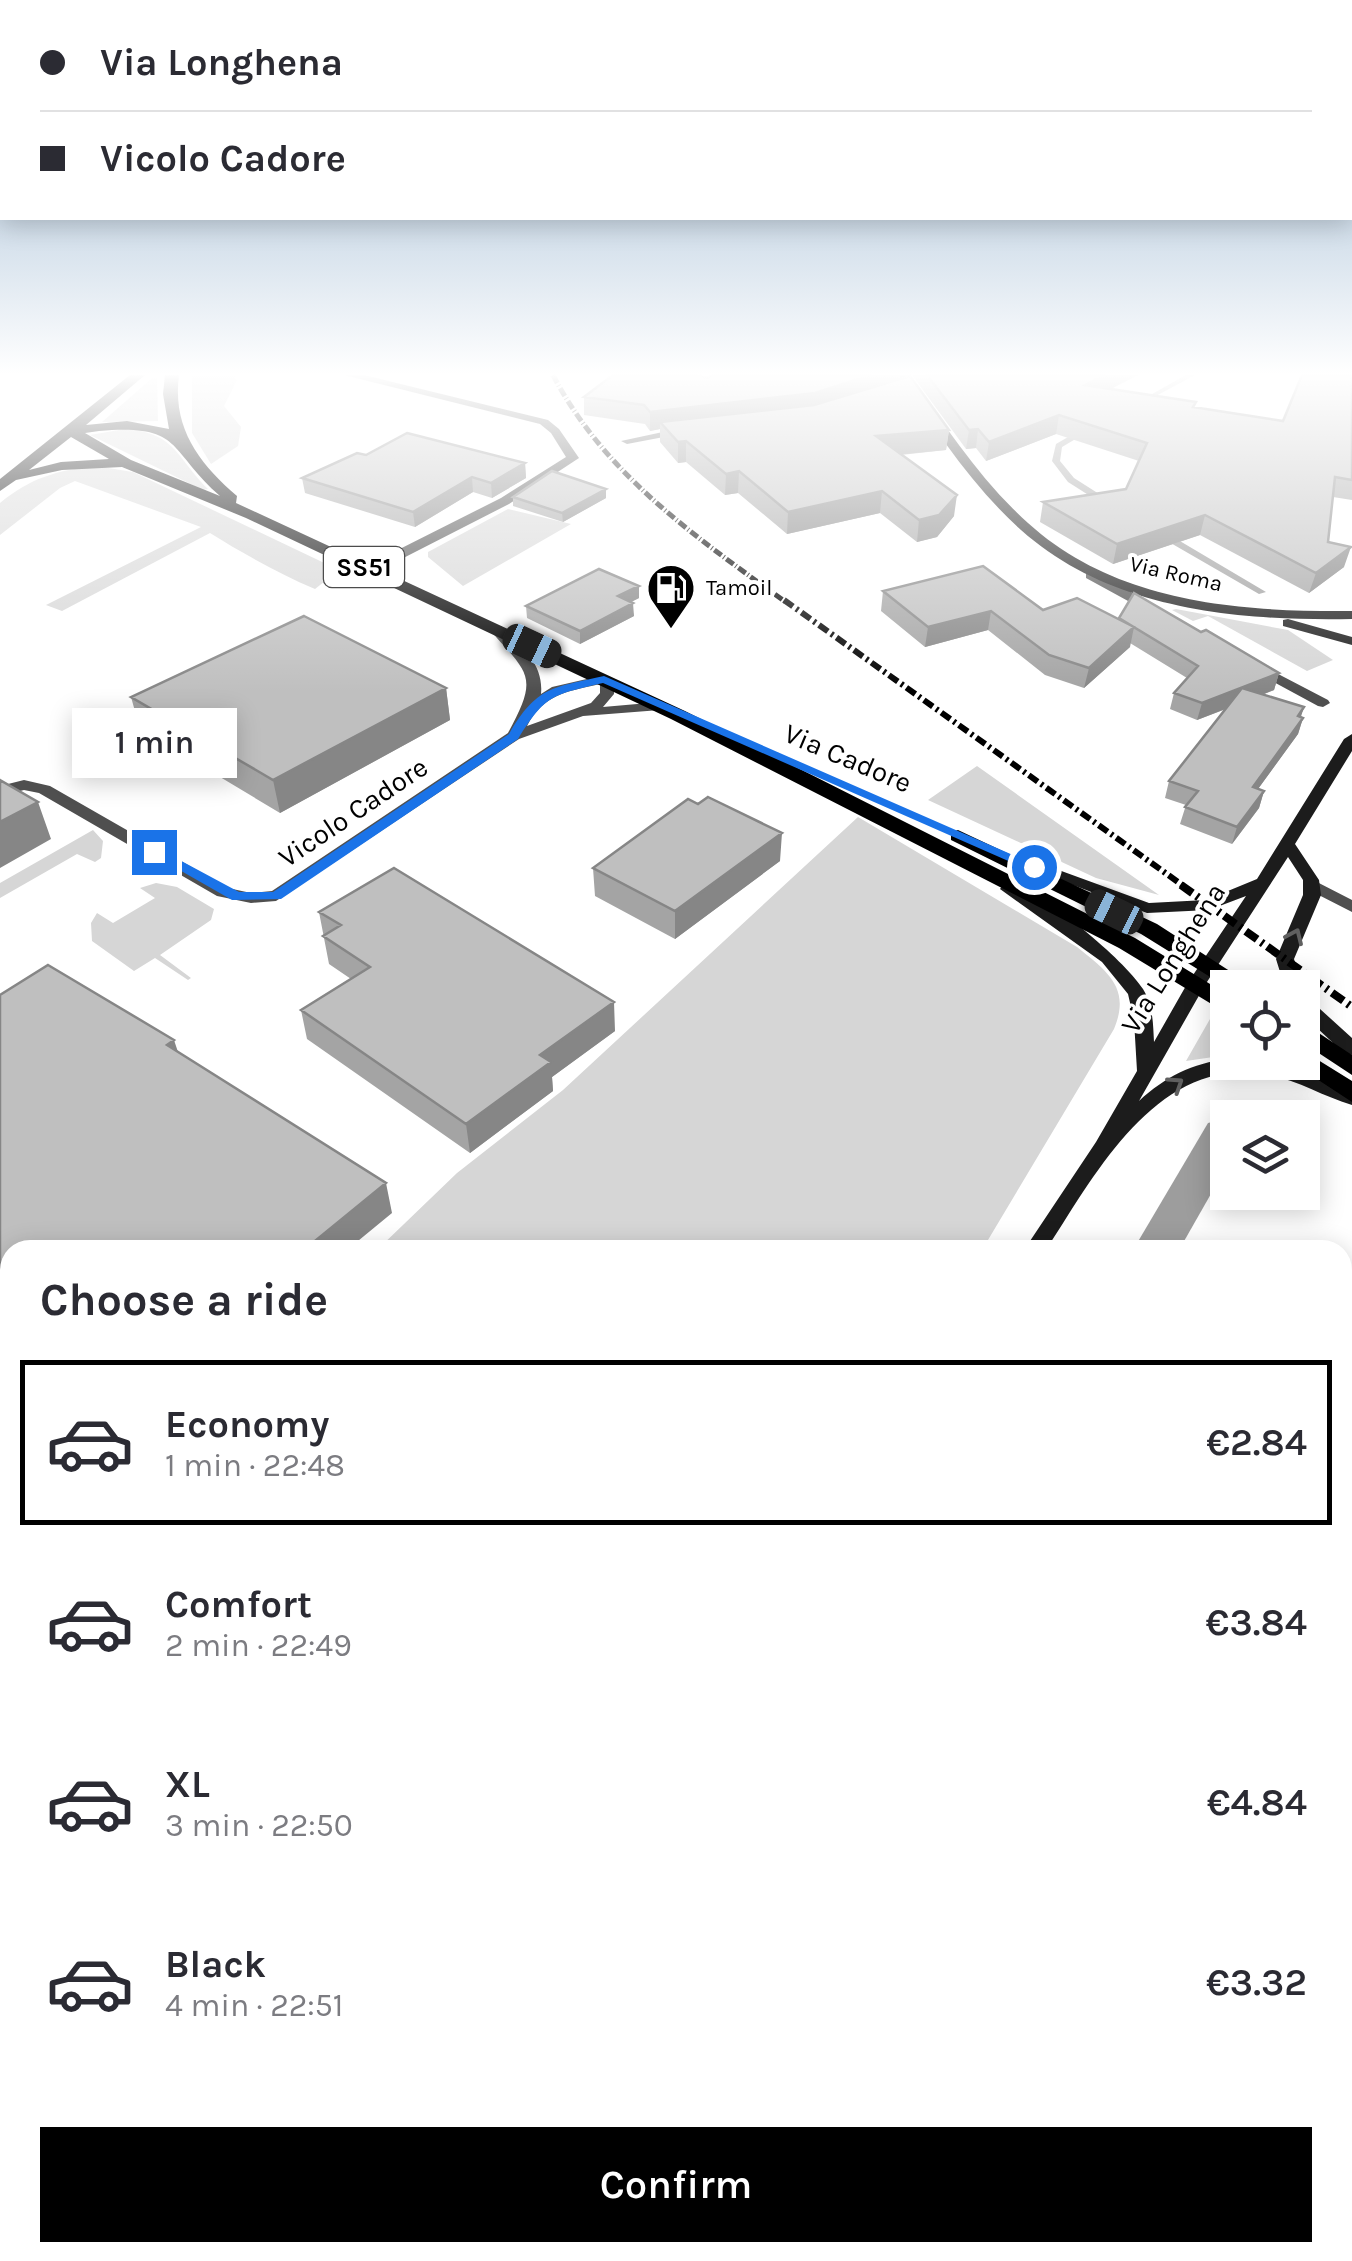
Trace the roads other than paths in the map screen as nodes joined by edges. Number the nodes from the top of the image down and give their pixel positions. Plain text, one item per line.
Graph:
1 (167, 481) edge
2 (209, 481) edge
3 (537, 481) edge
4 (981, 481) edge
5 (252, 515) junction
6 (370, 570) junction
7 (1091, 575) junction
8 (1252, 613) junction
9 (1163, 615) edge
10 (1352, 617) edge
11 (496, 630) junction
12 (1352, 641) edge
13 (1243, 659) edge
14 (605, 680) junction
15 (1323, 704) dead end
16 (532, 705) junction
17 (669, 710) junction
18 (577, 714) junction
19 (514, 736) junction
20 (1352, 739) edge
21 (0, 791) edge
22 (1287, 844) junction
23 (969, 851) junction
24 (1263, 882) junction
25 (1313, 884) junction
26 (1352, 907) edge
27 (1210, 962) junction
28 (1221, 970) edge
29 (1288, 970) edge
30 (1196, 984) junction
31 (1210, 994) edge
32 (1320, 1020) edge
33 (1320, 1044) edge
34 (1352, 1049) edge
35 (1352, 1068) edge
36 (1320, 1071) edge
37 (1144, 1072) junction
38 (1352, 1095) edge
39 (1103, 1147) junction
40 (1041, 1240) edge

1 - 5 main road, Via Cadore / SS51
2 - 5 main road, Via Cadore / SS51
3 - 6 street
4 - 7 street, Via Roma
5 - 6 main road, Via Cadore / SS51
6 - 11 main road, Via Cadore / SS51
7 - 8 street, Via Roma
7 - 9 street, Via Roma
8 - 10 street, Via Roma
8 - 12 street, Via Roma
10 - 12 street
11 - 14 main road, Via Cadore / SS51
11 - 16 street
13 - 15 street
14 - 16 street
14 - 17 main road, Via Cadore / SS51
14 - 18 street, Vicolo Cadore
16 - 19 street, Vicolo Cadore
17 - 18 street, Vicolo Cadore
17 - 23 main road, Via Cadore / SS51
18 - 19 street, Vicolo Cadore
19 - 21 street, Vicolo Cadore
20 - 22 street, Via Longhena
22 - 24 street, Via Longhena
22 - 25 street
23 - 24 street, Via Longhena
23 - 27 main road, Via Cadore / SS51
23 - 30 main road, Via Cadore / SS51
23 - 37 street, Via Longhena
24 - 27 street, Via Longhena
25 - 26 street
29 -> 25 street
27 - 28 main road, SS51
27 - 30 street, Via Longhena
30 - 31 main road, SS51
30 - 37 street, Via Longhena
32 - 34 street
33 - 35 main road
36 - 38 main road
37 - 39 street, Via Longhena
39 -> 38 street, Via Longhena
39 - 40 street, Via Longhena

